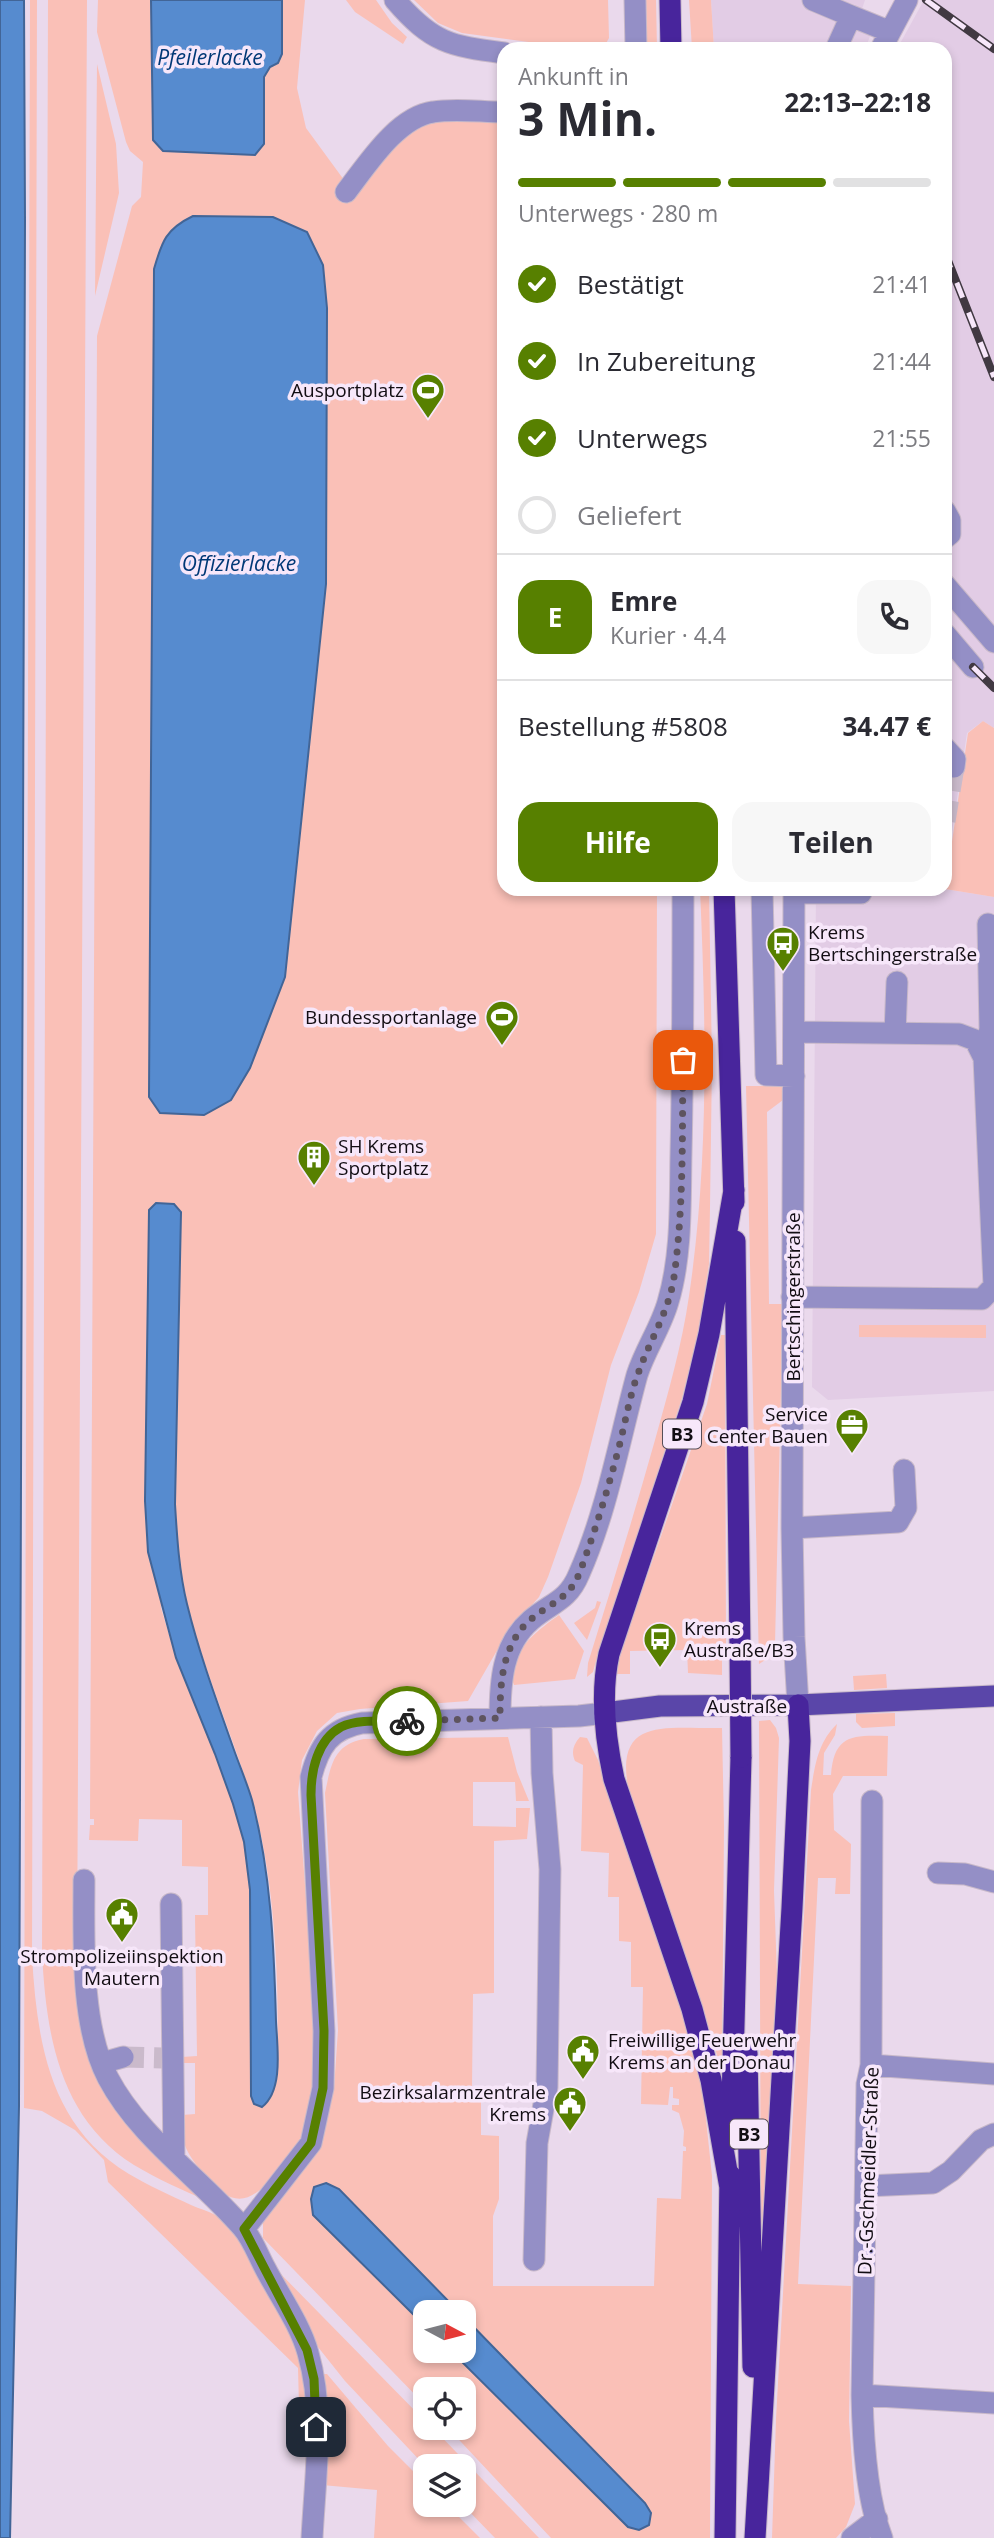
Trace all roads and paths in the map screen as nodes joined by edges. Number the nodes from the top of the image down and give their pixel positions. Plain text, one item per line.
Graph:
1 (395, 0) edge
2 (635, 0) edge
3 (670, 0) edge
4 (813, 0) edge
5 (907, 0) edge
6 (851, 16) junction
7 (885, 40) edge
8 (636, 42) edge
9 (671, 42) edge
10 (839, 42) edge
11 (497, 52) edge
12 (497, 112) edge
13 (346, 192) dead end
14 (952, 592) edge
15 (990, 628) edge
16 (952, 642) edge
17 (973, 667) dead end
18 (683, 896) edge
19 (724, 896) edge
20 (762, 896) edge
21 (794, 896) edge
22 (988, 924) dead end
23 (897, 982) dead end
24 (794, 1032) junction
25 (895, 1033) junction
26 (984, 1058) junction
27 (794, 1076) junction
28 (990, 1129) edge
29 (734, 1190) junction
30 (792, 1297) junction
31 (904, 1470) dead end
32 (792, 1528) junction
33 (994, 1696) edge
34 (799, 1705) junction
35 (605, 1713) junction
36 (541, 1717) junction
37 (500, 1718) junction
38 (741, 1757) junction
39 (872, 1801) dead end
40 (939, 1873) dead end
41 (84, 1880) dead end
42 (994, 1882) edge
43 (171, 1905) dead end
44 (123, 2057) tunnel mouth
45 (102, 2063) junction
46 (872, 2065) junction
47 (994, 2074) edge
48 (994, 2134) edge
49 (174, 2159) junction
50 (866, 2186) junction
51 (730, 2188) junction
52 (244, 2229) junction
53 (534, 2260) dead end
54 (862, 2395) junction
55 (994, 2403) edge
56 (756, 2512) junction
57 (879, 2528) edge
58 (312, 2538) edge
59 (725, 2538) edge
60 (755, 2538) edge
61 (852, 2538) edge

1 - 11 street
2 - 8 street
3 - 9 highway
4 - 6 street
5 - 7 street
6 - 7 street
6 - 10 street
12 - 13 street
14 - 15 street
16 - 17 street
18 - 37 street
19 - 29 highway, B3
20 - 27 street
21 - 24 street, Bertschingerstraße
22 - 26 street
23 - 25 street
24 - 25 street
24 - 27 street, Bertschingerstraße
25 - 26 street
26 - 28 street
27 - 30 street, Bertschingerstraße
28 - 30 street
29 - 35 highway, B3
29 - 38 highway, B3, bridge
30 - 32 street, Bertschingerstraße
31 - 32 street
32 - 34 street, Bertschingerstraße
33 - 34 main road, Austraße
34 - 35 main road, Austraße
34 - 56 highway
35 - 36 street, Austraße
35 - 51 highway
36 - 37 street, Austraße
36 - 53 street
37 - 52 street, Austraße
38 - 51 highway, B3
38 - 56 highway, B3
39 - 46 street, Dr.-Gschmeidler-Straße
40 - 42 street
41 - 45 street
43 - 49 street
44 - 45 street
45 - 49 street
46 - 47 street
46 - 50 street, Dr.-Gschmeidler-Straße
48 - 50 street
49 - 52 street
50 - 54 street, Dr.-Gschmeidler-Straße
51 - 59 highway, B3
52 - 58 street
54 - 55 street
54 - 57 street, Dr.-Gschmeidler-Straße
56 - 60 highway, B3
57 - 61 street

